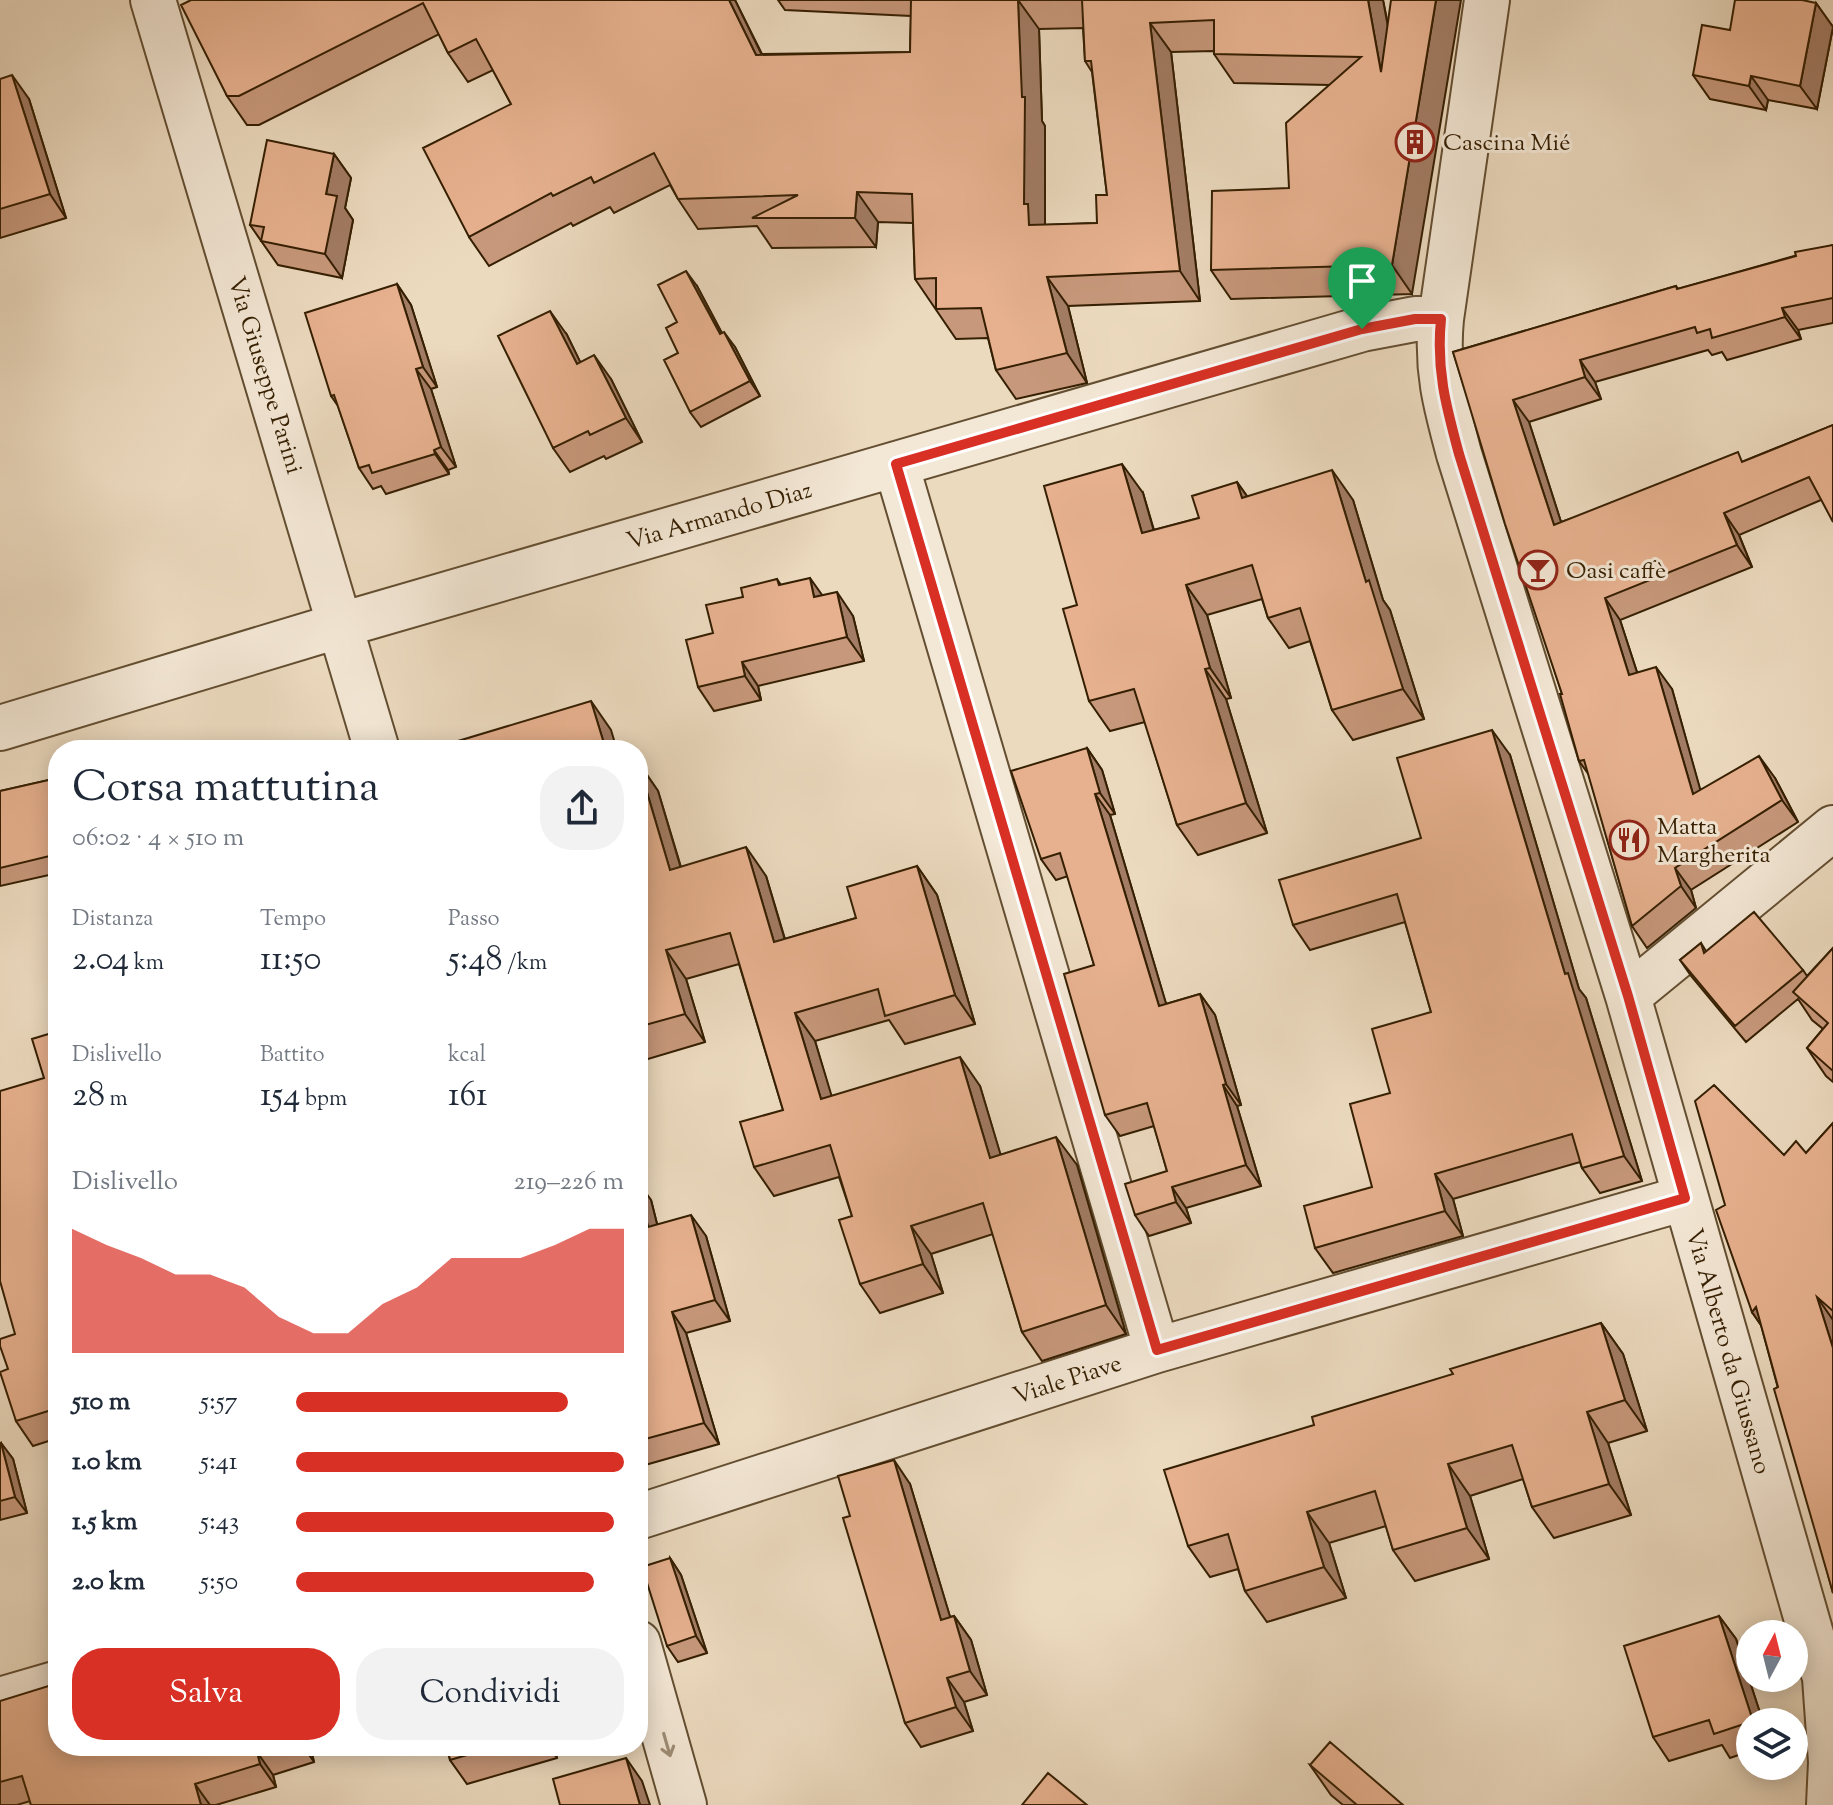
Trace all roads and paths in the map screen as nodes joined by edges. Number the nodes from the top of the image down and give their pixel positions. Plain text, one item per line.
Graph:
1 (153, 0) edge
2 (1487, 0) edge
3 (1441, 319) junction
4 (896, 464) junction
5 (341, 625) junction
6 (0, 728) edge
7 (374, 740) edge
8 (1833, 828) edge
9 (1628, 996) junction
10 (1685, 1198) junction
11 (1157, 1350) junction
12 (648, 1514) edge
13 (648, 1678) edge
14 (48, 1686) edge
15 (1829, 1689) edge
16 (0, 1700) edge
17 (684, 1805) edge
18 (1829, 1805) edge

1 - 5 street, Via Giuseppe Parini
2 - 3 street, Via Alberto da Giussano
3 - 4 street, Via Armando Diaz
3 - 9 street, Via Alberto da Giussano
4 - 5 street, Via Armando Diaz
4 - 11 street
5 - 6 street, Via Armando Diaz
5 - 7 street, Via Giuseppe Parini
8 - 9 street
9 - 10 street, Via Alberto da Giussano
10 - 11 street, Viale Piave
10 - 15 street, Via Alberto da Giussano
11 - 12 street, Viale Piave
13 -> 17 street
14 - 16 street
15 - 18 street, Via Alberto da Giussano

